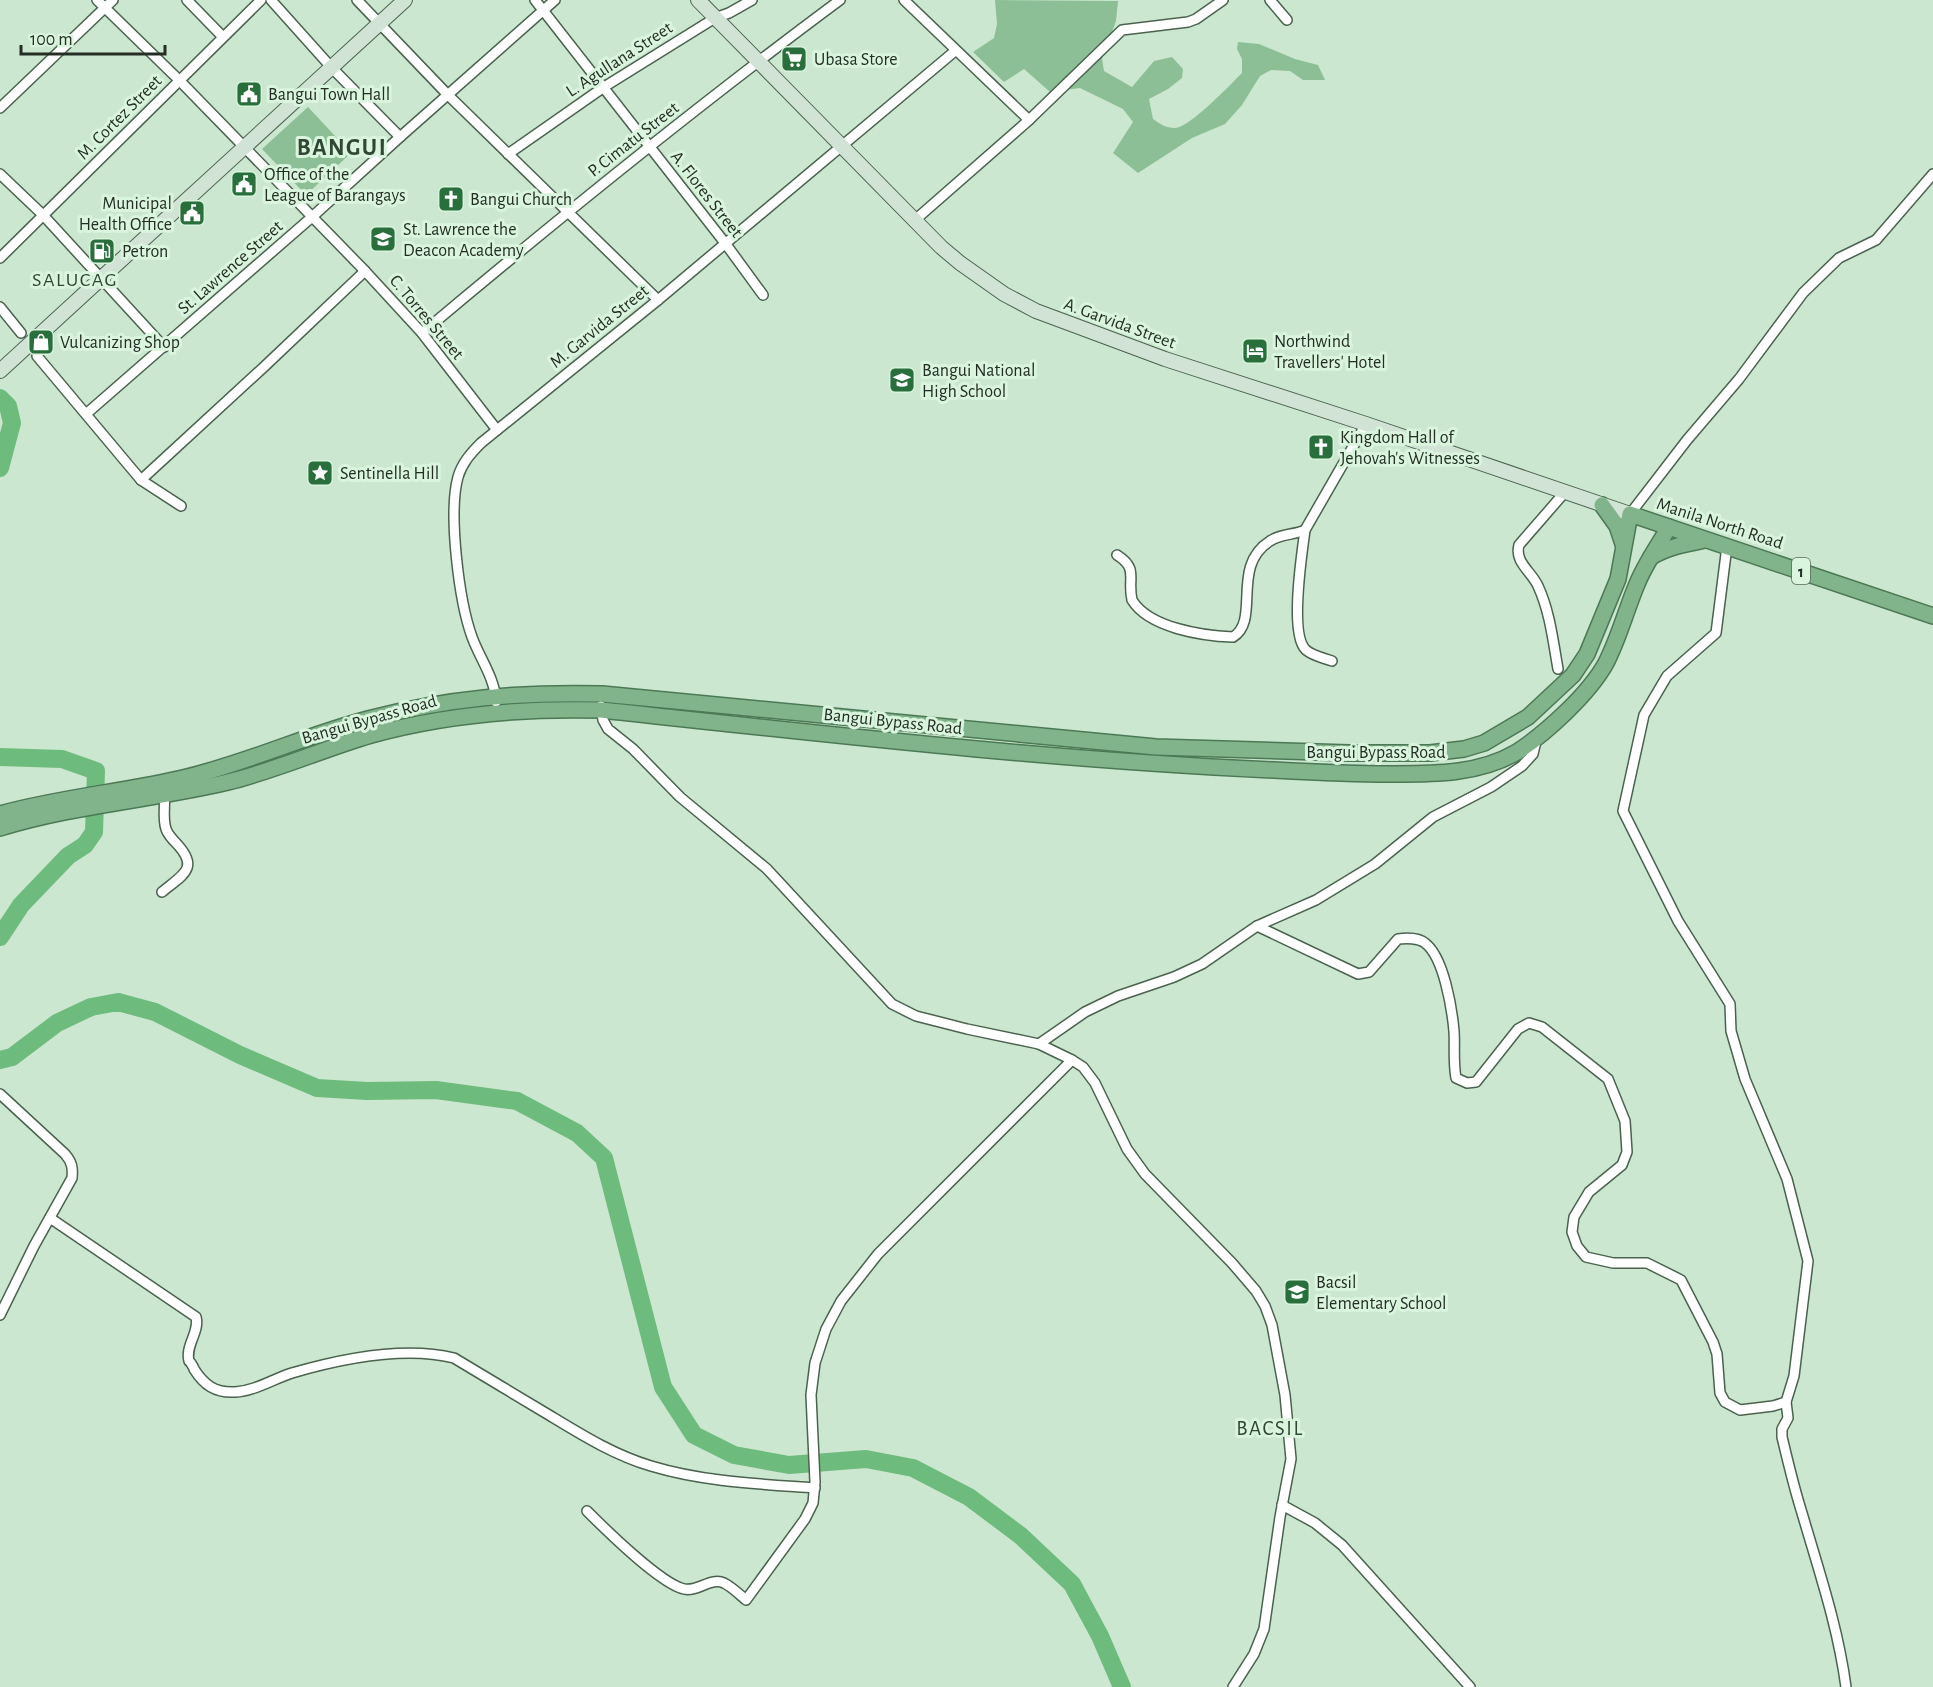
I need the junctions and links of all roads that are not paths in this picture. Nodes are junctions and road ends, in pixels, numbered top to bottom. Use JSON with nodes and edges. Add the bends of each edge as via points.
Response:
{"nodes":[{"id":1,"x":97,"y":0,"type":"edge"},
{"id":2,"x":113,"y":0,"type":"edge"},
{"id":3,"x":187,"y":0,"type":"edge"},
{"id":4,"x":261,"y":0,"type":"edge"},
{"id":5,"x":271,"y":0,"type":"edge"},
{"id":6,"x":357,"y":0,"type":"edge"},
{"id":7,"x":405,"y":0,"type":"edge"},
{"id":8,"x":535,"y":0,"type":"edge"},
{"id":9,"x":555,"y":0,"type":"edge"},
{"id":10,"x":698,"y":0,"type":"edge"},
{"id":11,"x":752,"y":0,"type":"edge"},
{"id":12,"x":840,"y":0,"type":"edge"},
{"id":13,"x":904,"y":0,"type":"edge"},
{"id":14,"x":1223,"y":0,"type":"edge"},
{"id":15,"x":1270,"y":0,"type":"edge"},
{"id":16,"x":105,"y":8,"type":"junction"},
{"id":17,"x":544,"y":11,"type":"junction"},
{"id":18,"x":715,"y":18,"type":"junction"},
{"id":19,"x":1287,"y":20,"type":"dead end"},
{"id":20,"x":379,"y":23,"type":"junction"},
{"id":21,"x":223,"y":37,"type":"junction"},
{"id":22,"x":955,"y":51,"type":"junction"},
{"id":23,"x":758,"y":61,"type":"junction"},
{"id":24,"x":331,"y":68,"type":"junction"},
{"id":25,"x":179,"y":80,"type":"junction"},
{"id":26,"x":604,"y":87,"type":"junction"},
{"id":27,"x":447,"y":95,"type":"junction"},
{"id":28,"x":0,"y":108,"type":"edge"},
{"id":29,"x":1029,"y":120,"type":"junction"},
{"id":30,"x":400,"y":136,"type":"junction"},
{"id":31,"x":245,"y":146,"type":"junction"},
{"id":32,"x":842,"y":146,"type":"junction"},
{"id":33,"x":650,"y":148,"type":"junction"},
{"id":34,"x":508,"y":153,"type":"junction"},
{"id":35,"x":0,"y":174,"type":"edge"},
{"id":36,"x":1933,"y":174,"type":"edge"},
{"id":37,"x":567,"y":211,"type":"junction"},
{"id":38,"x":43,"y":215,"type":"junction"},
{"id":39,"x":312,"y":217,"type":"junction"},
{"id":40,"x":915,"y":220,"type":"junction"},
{"id":41,"x":726,"y":243,"type":"junction"},
{"id":42,"x":0,"y":258,"type":"edge"},
{"id":43,"x":365,"y":271,"type":"junction"},
{"id":44,"x":101,"y":278,"type":"junction"},
{"id":45,"x":763,"y":295,"type":"dead end"},
{"id":46,"x":658,"y":300,"type":"junction"},
{"id":47,"x":0,"y":307,"type":"edge"},
{"id":48,"x":21,"y":333,"type":"dead end"},
{"id":49,"x":422,"y":333,"type":"junction"},
{"id":50,"x":164,"y":347,"type":"junction"},
{"id":51,"x":37,"y":356,"type":"dead end"},
{"id":52,"x":3,"y":369,"type":"edge"},
{"id":53,"x":86,"y":414,"type":"junction"},
{"id":54,"x":1366,"y":424,"type":"junction"},
{"id":55,"x":497,"y":430,"type":"junction"},
{"id":56,"x":141,"y":480,"type":"junction"},
{"id":57,"x":1565,"y":492,"type":"junction"},
{"id":58,"x":1602,"y":505,"type":"junction"},
{"id":59,"x":181,"y":506,"type":"dead end"},
{"id":60,"x":1630,"y":514,"type":"junction"},
{"id":61,"x":1670,"y":527,"type":"junction"},
{"id":62,"x":1305,"y":530,"type":"junction"},
{"id":63,"x":1708,"y":540,"type":"junction"},
{"id":64,"x":1727,"y":546,"type":"junction"},
{"id":65,"x":1624,"y":548,"type":"junction"},
{"id":66,"x":1117,"y":555,"type":"dead end"},
{"id":67,"x":1651,"y":557,"type":"junction"},
{"id":68,"x":1604,"y":614,"type":"junction"},
{"id":69,"x":1933,"y":616,"type":"edge"},
{"id":70,"x":1623,"y":621,"type":"junction"},
{"id":71,"x":1332,"y":661,"type":"dead end"},
{"id":72,"x":1558,"y":669,"type":"dead end"},
{"id":73,"x":602,"y":694,"type":"junction"},
{"id":74,"x":496,"y":704,"type":"junction"},
{"id":75,"x":601,"y":710,"type":"junction"},
{"id":76,"x":1537,"y":737,"type":"junction"},
{"id":77,"x":163,"y":789,"type":"junction"},
{"id":78,"x":70,"y":804,"type":"junction"},
{"id":79,"x":0,"y":814,"type":"edge"},
{"id":80,"x":0,"y":828,"type":"edge"},
{"id":81,"x":162,"y":892,"type":"dead end"},
{"id":82,"x":1257,"y":926,"type":"junction"},
{"id":83,"x":1039,"y":1044,"type":"junction"},
{"id":84,"x":1072,"y":1060,"type":"junction"},
{"id":85,"x":0,"y":1094,"type":"edge"},
{"id":86,"x":50,"y":1218,"type":"junction"},
{"id":87,"x":0,"y":1315,"type":"edge"},
{"id":88,"x":1786,"y":1402,"type":"junction"},
{"id":89,"x":815,"y":1485,"type":"junction"},
{"id":90,"x":1282,"y":1505,"type":"junction"},
{"id":91,"x":587,"y":1511,"type":"dead end"},
{"id":92,"x":1233,"y":1687,"type":"edge"},
{"id":93,"x":1470,"y":1687,"type":"edge"},
{"id":94,"x":1846,"y":1687,"type":"edge"}],
"edges":[{"from":1,"to":16,"type":"street","name":"C. Torres Street"},
{"from":2,"to":16,"type":"street"},
{"from":3,"to":21,"type":"street"},
{"from":4,"to":21,"type":"street","name":"M. Cortez Street"},
{"from":5,"to":24,"type":"street"},
{"from":6,"to":20,"type":"street"},
{"from":7,"to":20,"type":"main road"},
{"from":8,"to":17,"type":"street","name":"A. Flores Street"},
{"from":9,"to":17,"type":"street","name":"St. Lawrence Street"},
{"from":10,"to":18,"type":"main road","name":"A. Garvida Street","number":"1"},
{"from":11,"to":18,"type":"street","name":"L. Agullana Street"},
{"from":12,"to":23,"type":"street","name":"P. Cimatu Street"},
{"from":13,"to":22,"type":"street"},
{"from":14,"to":29,"type":"street","via":[[1188,22],[1122,30]]},
{"from":15,"to":19,"type":"street"},
{"from":16,"to":25,"type":"street","name":"C. Torres Street"},
{"from":16,"to":28,"type":"street"},
{"from":17,"to":26,"type":"street","name":"A. Flores Street"},
{"from":17,"to":27,"type":"street","name":"St. Lawrence Street"},
{"from":18,"to":23,"type":"main road","name":"A. Garvida Street","number":"1"},
{"from":18,"to":26,"type":"street","name":"L. Agullana Street"},
{"from":20,"to":24,"type":"main road"},
{"from":20,"to":27,"type":"street"},
{"from":21,"to":25,"type":"street","name":"M. Cortez Street"},
{"from":22,"to":29,"type":"street"},
{"from":22,"to":32,"type":"street","name":"M. Garvida Street"},
{"from":23,"to":32,"type":"main road","name":"A. Garvida Street","number":"1"},
{"from":23,"to":33,"type":"street","name":"P. Cimatu Street"},
{"from":24,"to":30,"type":"street"},
{"from":24,"to":31,"type":"main road"},
{"from":25,"to":31,"type":"street","name":"C. Torres Street"},
{"from":25,"to":38,"type":"street","name":"M. Cortez Street"},
{"from":26,"to":33,"type":"street","name":"A. Flores Street"},
{"from":26,"to":34,"type":"street","name":"L. Agullana Street"},
{"from":27,"to":30,"type":"street","name":"St. Lawrence Street"},
{"from":27,"to":34,"type":"street"},
{"from":29,"to":40,"type":"street"},
{"from":30,"to":39,"type":"street","name":"St. Lawrence Street"},
{"from":31,"to":39,"type":"street","name":"C. Torres Street"},
{"from":31,"to":44,"type":"main road"},
{"from":32,"to":40,"type":"main road","name":"A. Garvida Street","number":"1"},
{"from":32,"to":41,"type":"street","name":"M. Garvida Street"},
{"from":33,"to":37,"type":"street","name":"P. Cimatu Street"},
{"from":33,"to":41,"type":"street","name":"A. Flores Street"},
{"from":34,"to":37,"type":"street"},
{"from":35,"to":38,"type":"street"},
{"from":36,"to":60,"type":"street","via":[[1876,240],[1839,258],[1803,293]]},
{"from":37,"to":46,"type":"street"},
{"from":37,"to":49,"type":"street","name":"P. Cimatu Street"},
{"from":38,"to":42,"type":"street","name":"M. Cortez Street"},
{"from":38,"to":44,"type":"street"},
{"from":39,"to":43,"type":"street","name":"C. Torres Street"},
{"from":39,"to":50,"type":"street","name":"St. Lawrence Street"},
{"from":40,"to":54,"type":"main road","name":"A. Garvida Street","number":"1","via":[[960,263],[1036,311],[1165,359]]},
{"from":41,"to":45,"type":"street","name":"A. Flores Street"},
{"from":41,"to":46,"type":"street","name":"M. Garvida Street"},
{"from":43,"to":49,"type":"street","name":"C. Torres Street"},
{"from":43,"to":56,"type":"street"},
{"from":44,"to":50,"type":"street"},
{"from":44,"to":52,"type":"main road"},
{"from":46,"to":55,"type":"street","name":"M. Garvida Street"},
{"from":47,"to":48,"type":"street"},
{"from":49,"to":55,"type":"street","name":"C. Torres Street"},
{"from":50,"to":53,"type":"street","name":"St. Lawrence Street"},
{"from":51,"to":53,"type":"street"},
{"from":53,"to":56,"type":"street"},
{"from":54,"to":57,"type":"main road","name":"A. Garvida Street","number":"1"},
{"from":54,"to":62,"type":"street"},
{"from":55,"to":74,"type":"street","name":"M. Garvida Street","via":[[461,467],[454,514],[465,614],[491,676]]},
{"from":56,"to":59,"type":"street"},
{"from":57,"to":58,"type":"main road","name":"A. Garvida Street","number":"1"},
{"from":57,"to":72,"type":"street","via":[[1525,537],[1517,553],[1545,605]]},
{"from":58,"to":60,"type":"main road","name":"A. Garvida Street","number":"1"},
{"from":58,"to":65,"type":"highway","via":[[1617,526]]},
{"from":60,"to":61,"type":"highway","name":"Manila North Road","number":"1"},
{"from":60,"to":65,"type":"highway","name":"Bangui Bypass Road"},
{"from":61,"to":63,"type":"highway","name":"Manila North Road","number":"1"},
{"from":61,"to":67,"type":"highway","name":"Bangui Bypass Road"},
{"from":62,"to":66,"type":"street","via":[[1270,541],[1256,554],[1248,571],[1247,609],[1242,627],[1233,637],[1193,634],[1150,616],[1132,600],[1131,567]]},
{"from":62,"to":71,"type":"street","via":[[1299,571],[1301,644],[1317,657]]},
{"from":63,"to":64,"type":"highway","name":"Manila North Road","number":"1"},
{"from":63,"to":67,"type":"highway","via":[[1665,549]]},
{"from":64,"to":69,"type":"highway","name":"Manila North Road","number":"1"},
{"from":64,"to":88,"type":"street","via":[[1716,633],[1667,676],[1644,715],[1623,812],[1678,921],[1730,1004],[1731,1031],[1745,1079],[1787,1179],[1808,1261],[1794,1376]]},
{"from":65,"to":68,"type":"highway","name":"Bangui Bypass Road","via":[[1618,579]]},
{"from":67,"to":70,"type":"highway","name":"Bangui Bypass Road"},
{"from":68,"to":70,"type":"highway"},
{"from":68,"to":73,"type":"highway","name":"Bangui Bypass Road","via":[[1573,675],[1528,717],[1484,743],[1430,753],[1156,747]]},
{"from":70,"to":76,"type":"highway","name":"Bangui Bypass Road","via":[[1590,687]]},
{"from":73,"to":74,"type":"highway","name":"Bangui Bypass Road","via":[[549,693]]},
{"from":73,"to":75,"type":"street"},
{"from":74,"to":75,"type":"highway","name":"Bangui Bypass Road"},
{"from":74,"to":77,"type":"highway","name":"Bangui Bypass Road","via":[[369,736],[232,781]]},
{"from":75,"to":76,"type":"highway","name":"Bangui Bypass Road","via":[[1066,758],[1357,774],[1464,771],[1495,763]]},
{"from":75,"to":83,"type":"street","via":[[608,729],[680,797],[767,869],[892,1004],[916,1016]]},
{"from":76,"to":82,"type":"street","via":[[1529,760],[1509,776],[1433,817],[1374,864],[1316,900]]},
{"from":77,"to":78,"type":"highway","name":"Bangui Bypass Road"},
{"from":77,"to":81,"type":"street","via":[[165,827],[186,853],[189,866]]},
{"from":78,"to":79,"type":"highway","name":"Bangui Bypass Road","via":[[30,806]]},
{"from":78,"to":80,"type":"highway","name":"Bangui Bypass Road"},
{"from":82,"to":83,"type":"street","via":[[1202,964],[1085,1012]]},
{"from":82,"to":88,"type":"street","via":[[1358,974],[1369,972],[1398,939],[1425,943],[1436,956],[1452,1014],[1456,1078],[1467,1083],[1476,1082],[1518,1029],[1529,1023],[1542,1027],[1608,1079],[1624,1121],[1627,1152],[1622,1165],[1589,1192],[1574,1217],[1572,1232],[1577,1246],[1586,1257],[1613,1263],[1647,1263],[1681,1280],[1713,1342],[1720,1393],[1725,1402],[1740,1410]]},
{"from":83,"to":84,"type":"street"},
{"from":84,"to":89,"type":"street","via":[[878,1254],[841,1301],[826,1329],[815,1363],[811,1395]]},
{"from":84,"to":90,"type":"street","via":[[1095,1083],[1120,1137],[1145,1174],[1232,1263],[1265,1306],[1280,1366],[1290,1436],[1291,1459]]},
{"from":85,"to":86,"type":"street","via":[[71,1162],[72,1179]]},
{"from":86,"to":87,"type":"street"},
{"from":86,"to":89,"type":"street","via":[[196,1317],[189,1361],[203,1383],[212,1388],[233,1392],[251,1389],[291,1373],[358,1358],[436,1354],[454,1358],[593,1441],[651,1466],[738,1482]]},
{"from":88,"to":94,"type":"street","via":[[1788,1418],[1782,1437],[1838,1636]]},
{"from":89,"to":91,"type":"street","via":[[813,1503],[805,1519],[746,1599],[718,1581],[691,1589],[678,1587],[621,1544]]},
{"from":90,"to":92,"type":"street","via":[[1264,1629]]},
{"from":90,"to":93,"type":"street","via":[[1315,1523],[1342,1545]]}]}
